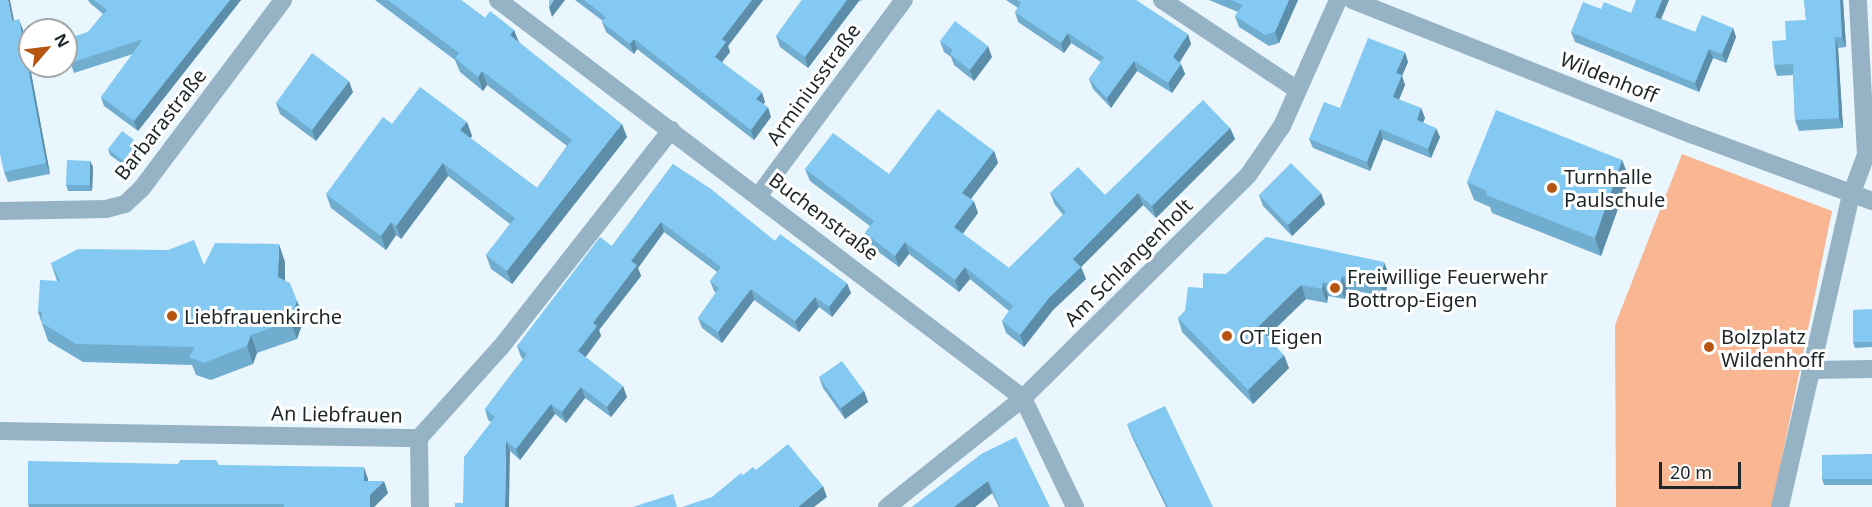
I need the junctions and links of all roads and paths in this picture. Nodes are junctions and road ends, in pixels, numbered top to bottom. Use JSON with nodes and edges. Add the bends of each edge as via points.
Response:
{"nodes":[{"id":1,"x":283,"y":0,"type":"edge"},
{"id":2,"x":498,"y":0,"type":"edge"},
{"id":3,"x":904,"y":0,"type":"edge"},
{"id":4,"x":1162,"y":0,"type":"edge"},
{"id":5,"x":1338,"y":0,"type":"edge"},
{"id":6,"x":1352,"y":0,"type":"edge"},
{"id":7,"x":1858,"y":0,"type":"edge"},
{"id":8,"x":1296,"y":89,"type":"junction"},
{"id":9,"x":671,"y":130,"type":"junction"},
{"id":10,"x":759,"y":195,"type":"junction"},
{"id":11,"x":1851,"y":195,"type":"junction"},
{"id":12,"x":1872,"y":201,"type":"edge"},
{"id":13,"x":0,"y":211,"type":"edge"},
{"id":14,"x":1872,"y":369,"type":"edge"},
{"id":15,"x":1810,"y":370,"type":"junction"},
{"id":16,"x":1023,"y":398,"type":"junction"},
{"id":17,"x":0,"y":431,"type":"edge"},
{"id":18,"x":419,"y":438,"type":"junction"},
{"id":19,"x":420,"y":507,"type":"edge"},
{"id":20,"x":887,"y":507,"type":"edge"},
{"id":21,"x":1076,"y":507,"type":"edge"},
{"id":22,"x":1779,"y":507,"type":"edge"}],
"edges":[{"from":1,"to":13,"type":"street","name":"Barbarastraße","via":[[125,204],[106,209]]},
{"from":2,"to":9,"type":"street","name":"Buchenstraße"},
{"from":3,"to":10,"type":"street","name":"Arminiusstraße"},
{"from":4,"to":8,"type":"street"},
{"from":5,"to":8,"type":"street","name":"Am Schlangenholt"},
{"from":6,"to":11,"type":"street","name":"Wildenhoff"},
{"from":7,"to":11,"type":"street","via":[[1866,155]]},
{"from":8,"to":16,"type":"street","name":"Am Schlangenholt","via":[[1281,126],[1249,174]]},
{"from":9,"to":10,"type":"street","name":"Buchenstraße"},
{"from":9,"to":18,"type":"street","name":"An Liebfrauen","via":[[501,347]]},
{"from":10,"to":16,"type":"street","name":"Buchenstraße"},
{"from":11,"to":12,"type":"street","name":"Wildenhoff"},
{"from":11,"to":15,"type":"street"},
{"from":14,"to":15,"type":"street"},
{"from":15,"to":22,"type":"street"},
{"from":16,"to":20,"type":"street","name":"Am Schlangenholt"},
{"from":16,"to":21,"type":"street","name":"Buchenstraße"},
{"from":17,"to":18,"type":"street","name":"An Liebfrauen"},
{"from":18,"to":19,"type":"street"}]}
